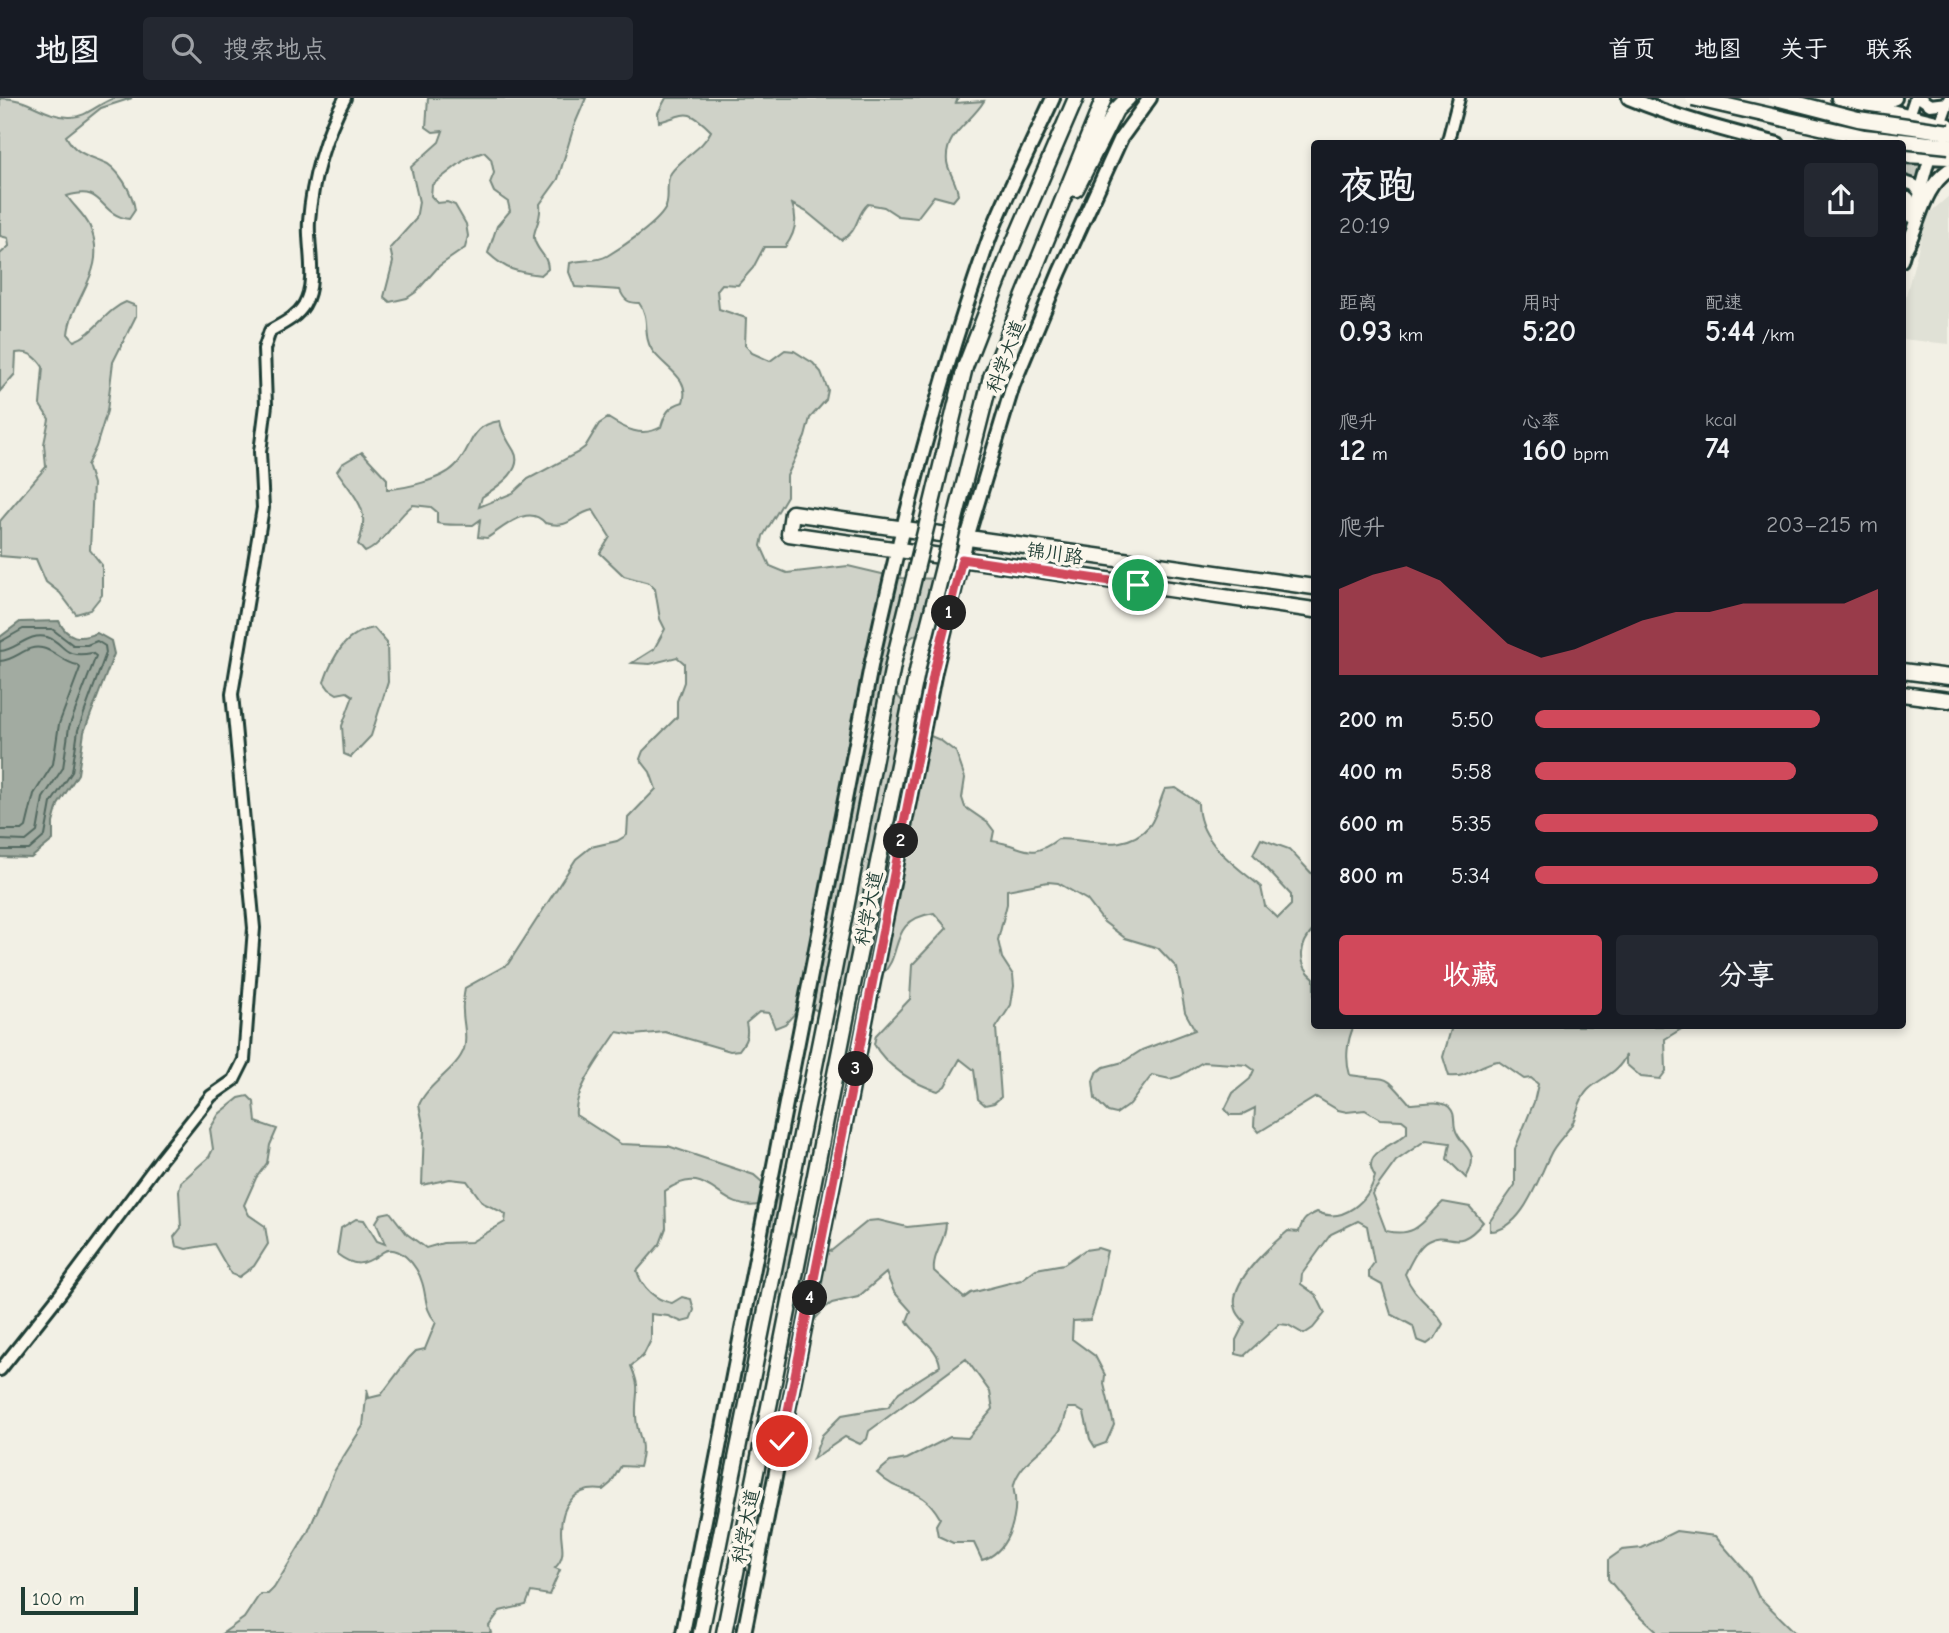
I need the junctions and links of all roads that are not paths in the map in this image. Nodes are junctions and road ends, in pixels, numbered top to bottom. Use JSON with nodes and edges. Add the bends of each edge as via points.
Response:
{"nodes":[{"id":1,"x":345,"y":98,"type":"edge"},
{"id":2,"x":1053,"y":98,"type":"edge"},
{"id":3,"x":1076,"y":98,"type":"edge"},
{"id":4,"x":1104,"y":98,"type":"edge"},
{"id":5,"x":1128,"y":98,"type":"edge"},
{"id":6,"x":1150,"y":98,"type":"edge"},
{"id":7,"x":1459,"y":98,"type":"edge"},
{"id":8,"x":1629,"y":98,"type":"edge"},
{"id":9,"x":1693,"y":98,"type":"edge"},
{"id":10,"x":1776,"y":98,"type":"edge"},
{"id":11,"x":1838,"y":98,"type":"edge"},
{"id":12,"x":1895,"y":98,"type":"edge"},
{"id":13,"x":1918,"y":98,"type":"edge"},
{"id":14,"x":1948,"y":101,"type":"edge"},
{"id":15,"x":1854,"y":103,"type":"junction"},
{"id":16,"x":1119,"y":104,"type":"edge"},
{"id":17,"x":1908,"y":116,"type":"junction"},
{"id":18,"x":1946,"y":127,"type":"edge"},
{"id":19,"x":1448,"y":140,"type":"edge"},
{"id":20,"x":1763,"y":140,"type":"edge"},
{"id":21,"x":1865,"y":140,"type":"edge"},
{"id":22,"x":1892,"y":140,"type":"edge"},
{"id":23,"x":1900,"y":140,"type":"edge"},
{"id":24,"x":1906,"y":141,"type":"edge"},
{"id":25,"x":1949,"y":146,"type":"edge"},
{"id":26,"x":1906,"y":156,"type":"edge"},
{"id":27,"x":1929,"y":157,"type":"junction"},
{"id":28,"x":1949,"y":158,"type":"edge"},
{"id":29,"x":1949,"y":170,"type":"edge"},
{"id":30,"x":1906,"y":182,"type":"edge"},
{"id":31,"x":1914,"y":196,"type":"junction"},
{"id":32,"x":1906,"y":211,"type":"edge"},
{"id":33,"x":1906,"y":243,"type":"edge"},
{"id":34,"x":1906,"y":251,"type":"edge"},
{"id":35,"x":1039,"y":262,"type":"junction"},
{"id":36,"x":901,"y":528,"type":"junction"},
{"id":37,"x":967,"y":538,"type":"junction"},
{"id":38,"x":896,"y":550,"type":"junction"},
{"id":39,"x":962,"y":559,"type":"junction"},
{"id":40,"x":1311,"y":587,"type":"edge"},
{"id":41,"x":1311,"y":610,"type":"edge"},
{"id":42,"x":1906,"y":672,"type":"edge"},
{"id":43,"x":1949,"y":677,"type":"edge"},
{"id":44,"x":1906,"y":695,"type":"edge"},
{"id":45,"x":1949,"y":700,"type":"edge"},
{"id":46,"x":0,"y":1370,"type":"edge"},
{"id":47,"x":683,"y":1633,"type":"edge"},
{"id":48,"x":701,"y":1633,"type":"edge"},
{"id":49,"x":724,"y":1633,"type":"edge"},
{"id":50,"x":744,"y":1633,"type":"edge"}],
"edges":[{"from":1,"to":46,"type":"street","via":[[316,176],[309,222],[311,276],[305,304],[294,317],[270,331],[264,349],[263,508],[232,694],[254,928],[244,1060],[234,1080],[211,1096]]},
{"from":2,"to":36,"type":"main road","via":[[990,237]]},
{"from":3,"to":48,"type":"main road","name":"科学大道","bridge":true,"via":[[965,367],[894,660]]},
{"from":4,"to":35,"type":"main road","name":"科学大道"},
{"from":5,"to":16,"type":"main road"},
{"from":6,"to":37,"type":"main road","name":"科学大道","via":[[1121,138],[1013,384]]},
{"from":7,"to":19,"type":"street"},
{"from":8,"to":20,"type":"main road"},
{"from":9,"to":22,"type":"main road","bridge":true},
{"from":10,"to":18,"type":"main road","bridge":true,"via":[[1858,119]]},
{"from":11,"to":15,"type":"main road"},
{"from":12,"to":15,"type":"main road"},
{"from":13,"to":14,"type":"street","via":[[1930,105]]},
{"from":13,"to":17,"type":"street"},
{"from":14,"to":18,"type":"street"},
{"from":15,"to":17,"type":"main road"},
{"from":15,"to":21,"type":"main road","via":[[1871,123]]},
{"from":16,"to":35,"type":"main road"},
{"from":17,"to":18,"type":"main road"},
{"from":17,"to":23,"type":"street"},
{"from":18,"to":27,"type":"street"},
{"from":24,"to":25,"type":"main road","bridge":true},
{"from":26,"to":27,"type":"main road"},
{"from":27,"to":28,"type":"main road"},
{"from":27,"to":31,"type":"street"},
{"from":29,"to":34,"type":"main road","via":[[1926,193]]},
{"from":30,"to":31,"type":"street","via":[[1914,185]]},
{"from":31,"to":32,"type":"main road"},
{"from":31,"to":33,"type":"street"},
{"from":35,"to":49,"type":"main road","name":"科学大道","bridge":true,"via":[[991,377],[919,662]]},
{"from":36,"to":37,"type":"main road","name":"锦川路"},
{"from":36,"to":38,"type":"main road"},
{"from":36,"to":38,"type":"main road","name":"锦川路","via":[[792,513],[789,534]]},
{"from":37,"to":39,"type":"main road","name":"科学大道"},
{"from":37,"to":40,"type":"main road","name":"锦川路"},
{"from":38,"to":39,"type":"main road","name":"锦川路"},
{"from":38,"to":47,"type":"main road"},
{"from":39,"to":41,"type":"main road","name":"锦川路"},
{"from":39,"to":50,"type":"main road","name":"科学大道","via":[[934,671]]},
{"from":42,"to":43,"type":"main road"},
{"from":44,"to":45,"type":"main road"}]}
